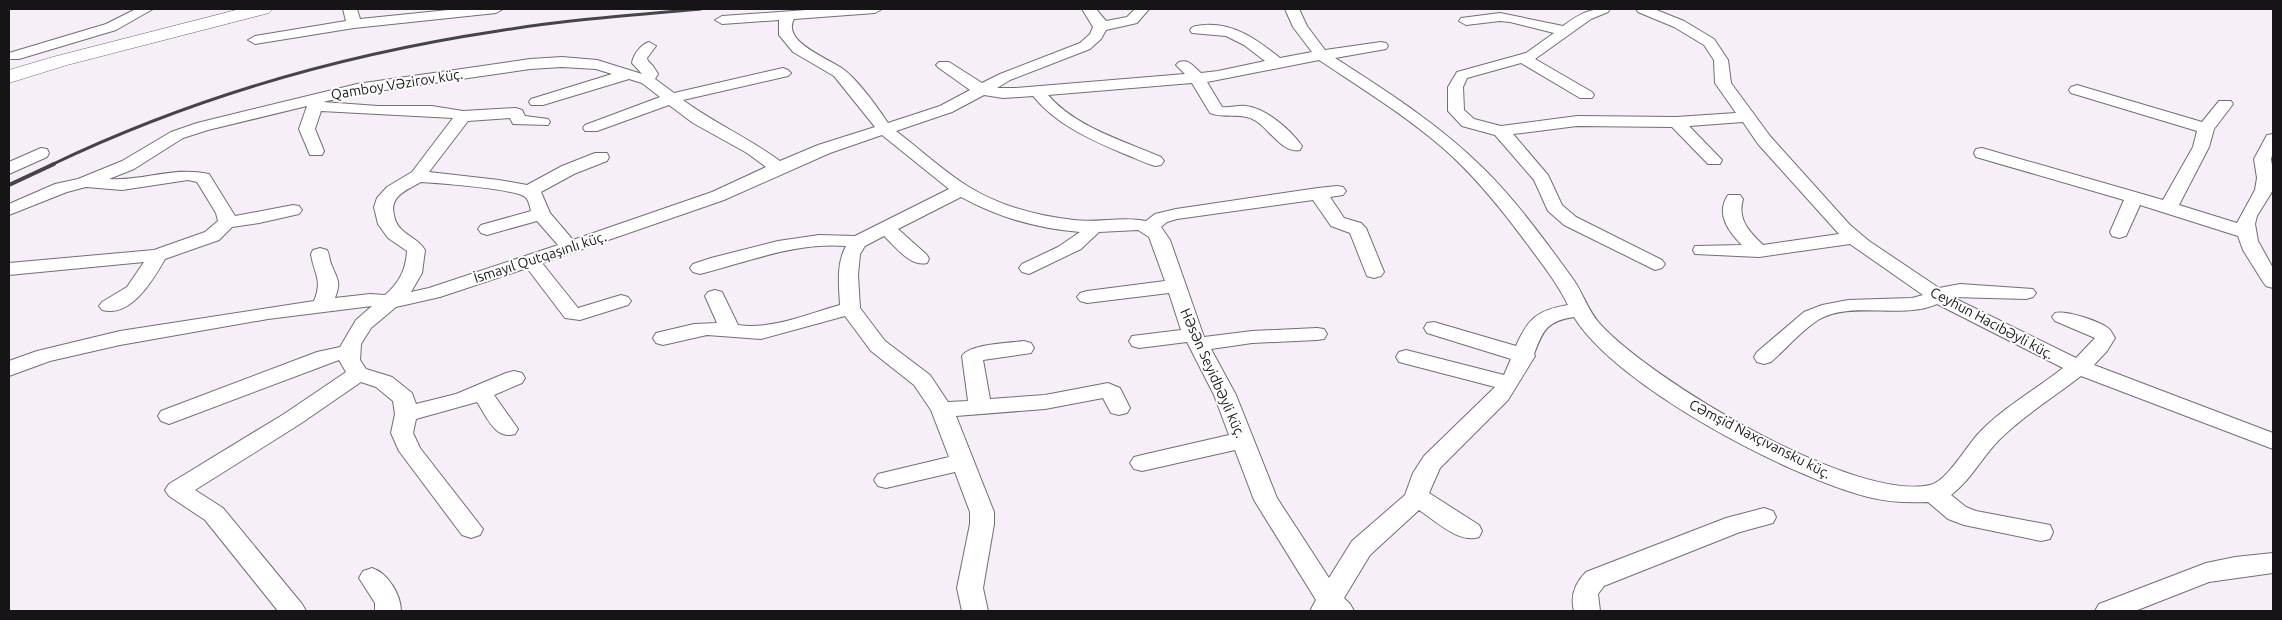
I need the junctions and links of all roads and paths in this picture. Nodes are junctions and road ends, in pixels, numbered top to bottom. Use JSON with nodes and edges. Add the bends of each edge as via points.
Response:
{"nodes":[{"id":1,"x":146,"y":9,"type":"edge"},
{"id":2,"x":262,"y":9,"type":"edge"},
{"id":3,"x":350,"y":9,"type":"edge"},
{"id":4,"x":496,"y":9,"type":"edge"},
{"id":5,"x":875,"y":9,"type":"edge"},
{"id":6,"x":1089,"y":9,"type":"edge"},
{"id":7,"x":1142,"y":9,"type":"edge"},
{"id":8,"x":1292,"y":9,"type":"edge"},
{"id":9,"x":1603,"y":9,"type":"edge"},
{"id":10,"x":1643,"y":9,"type":"edge"},
{"id":11,"x":789,"y":16,"type":"junction"},
{"id":12,"x":722,"y":20,"type":"dead end"},
{"id":13,"x":1466,"y":21,"type":"dead end"},
{"id":14,"x":354,"y":24,"type":"junction"},
{"id":15,"x":1100,"y":27,"type":"junction"},
{"id":16,"x":1197,"y":30,"type":"dead end"},
{"id":17,"x":1564,"y":31,"type":"junction"},
{"id":18,"x":255,"y":40,"type":"dead end"},
{"id":19,"x":649,"y":46,"type":"dead end"},
{"id":20,"x":1381,"y":46,"type":"dead end"},
{"id":21,"x":12,"y":53,"type":"edge"},
{"id":22,"x":1321,"y":55,"type":"junction"},
{"id":23,"x":1524,"y":58,"type":"junction"},
{"id":24,"x":1277,"y":63,"type":"junction"},
{"id":25,"x":944,"y":65,"type":"dead end"},
{"id":26,"x":1184,"y":65,"type":"dead end"},
{"id":27,"x":28,"y":70,"type":"junction"},
{"id":28,"x":783,"y":72,"type":"dead end"},
{"id":29,"x":630,"y":74,"type":"junction"},
{"id":30,"x":704,"y":74,"type":"dead end"},
{"id":31,"x":9,"y":77,"type":"edge"},
{"id":32,"x":1197,"y":78,"type":"junction"},
{"id":33,"x":647,"y":80,"type":"junction"},
{"id":34,"x":2077,"y":90,"type":"dead end"},
{"id":35,"x":701,"y":91,"type":"junction"},
{"id":36,"x":982,"y":91,"type":"junction"},
{"id":37,"x":1037,"y":91,"type":"junction"},
{"id":38,"x":1586,"y":95,"type":"dead end"},
{"id":39,"x":672,"y":98,"type":"junction"},
{"id":40,"x":537,"y":102,"type":"dead end"},
{"id":41,"x":315,"y":103,"type":"junction"},
{"id":42,"x":2225,"y":104,"type":"dead end"},
{"id":43,"x":463,"y":116,"type":"junction"},
{"id":44,"x":1748,"y":118,"type":"junction"},
{"id":45,"x":542,"y":122,"type":"dead end"},
{"id":46,"x":1676,"y":122,"type":"junction"},
{"id":47,"x":1468,"y":123,"type":"junction"},
{"id":48,"x":591,"y":128,"type":"dead end"},
{"id":49,"x":2206,"y":128,"type":"junction"},
{"id":50,"x":885,"y":130,"type":"junction"},
{"id":51,"x":1501,"y":131,"type":"junction"},
{"id":52,"x":1436,"y":133,"type":"junction"},
{"id":53,"x":2273,"y":139,"type":"edge"},
{"id":54,"x":1294,"y":146,"type":"dead end"},
{"id":55,"x":316,"y":151,"type":"dead end"},
{"id":56,"x":41,"y":153,"type":"dead end"},
{"id":57,"x":1982,"y":153,"type":"dead end"},
{"id":58,"x":601,"y":158,"type":"dead end"},
{"id":59,"x":1714,"y":160,"type":"dead end"},
{"id":60,"x":1155,"y":161,"type":"dead end"},
{"id":61,"x":9,"y":168,"type":"edge"},
{"id":62,"x":778,"y":168,"type":"junction"},
{"id":63,"x":418,"y":176,"type":"junction"},
{"id":64,"x":83,"y":183,"type":"junction"},
{"id":65,"x":2269,"y":185,"type":"edge"},
{"id":66,"x":961,"y":190,"type":"junction"},
{"id":67,"x":529,"y":191,"type":"junction"},
{"id":68,"x":1337,"y":191,"type":"dead end"},
{"id":69,"x":1318,"y":193,"type":"junction"},
{"id":70,"x":2135,"y":196,"type":"junction"},
{"id":71,"x":1734,"y":199,"type":"dead end"},
{"id":72,"x":2169,"y":206,"type":"junction"},
{"id":73,"x":9,"y":210,"type":"edge"},
{"id":74,"x":293,"y":210,"type":"dead end"},
{"id":75,"x":541,"y":214,"type":"junction"},
{"id":76,"x":227,"y":222,"type":"junction"},
{"id":77,"x":885,"y":227,"type":"junction"},
{"id":78,"x":1092,"y":227,"type":"junction"},
{"id":79,"x":1150,"y":227,"type":"junction"},
{"id":80,"x":487,"y":229,"type":"dead end"},
{"id":81,"x":2119,"y":232,"type":"dead end"},
{"id":82,"x":2245,"y":232,"type":"junction"},
{"id":83,"x":1854,"y":238,"type":"junction"},
{"id":84,"x":858,"y":242,"type":"junction"},
{"id":85,"x":570,"y":248,"type":"junction"},
{"id":86,"x":1702,"y":250,"type":"dead end"},
{"id":87,"x":1759,"y":251,"type":"junction"},
{"id":88,"x":320,"y":254,"type":"dead end"},
{"id":89,"x":157,"y":255,"type":"junction"},
{"id":90,"x":920,"y":259,"type":"dead end"},
{"id":91,"x":531,"y":260,"type":"junction"},
{"id":92,"x":1655,"y":264,"type":"dead end"},
{"id":93,"x":700,"y":268,"type":"dead end"},
{"id":94,"x":1029,"y":268,"type":"dead end"},
{"id":95,"x":9,"y":269,"type":"edge"},
{"id":96,"x":1374,"y":272,"type":"dead end"},
{"id":97,"x":2273,"y":282,"type":"edge"},
{"id":98,"x":1176,"y":286,"type":"junction"},
{"id":99,"x":2026,"y":293,"type":"dead end"},
{"id":100,"x":715,"y":296,"type":"dead end"},
{"id":101,"x":1087,"y":296,"type":"dead end"},
{"id":102,"x":1939,"y":297,"type":"junction"},
{"id":103,"x":621,"y":300,"type":"dead end"},
{"id":104,"x":389,"y":302,"type":"junction"},
{"id":105,"x":322,"y":305,"type":"junction"},
{"id":106,"x":109,"y":306,"type":"dead end"},
{"id":107,"x":850,"y":308,"type":"junction"},
{"id":108,"x":1578,"y":310,"type":"junction"},
{"id":109,"x":2062,"y":317,"type":"dead end"},
{"id":110,"x":1434,"y":328,"type":"dead end"},
{"id":111,"x":728,"y":330,"type":"junction"},
{"id":112,"x":1318,"y":334,"type":"dead end"},
{"id":113,"x":663,"y":338,"type":"dead end"},
{"id":114,"x":1195,"y":339,"type":"junction"},
{"id":115,"x":1139,"y":340,"type":"dead end"},
{"id":116,"x":1024,"y":348,"type":"dead end"},
{"id":117,"x":350,"y":351,"type":"junction"},
{"id":118,"x":1525,"y":356,"type":"junction"},
{"id":119,"x":1406,"y":357,"type":"dead end"},
{"id":120,"x":1764,"y":357,"type":"dead end"},
{"id":121,"x":2078,"y":367,"type":"junction"},
{"id":122,"x":9,"y":369,"type":"edge"},
{"id":123,"x":358,"y":374,"type":"junction"},
{"id":124,"x":514,"y":378,"type":"dead end"},
{"id":125,"x":1509,"y":384,"type":"junction"},
{"id":126,"x":481,"y":392,"type":"junction"},
{"id":127,"x":980,"y":406,"type":"junction"},
{"id":128,"x":1119,"y":408,"type":"dead end"},
{"id":129,"x":942,"y":410,"type":"junction"},
{"id":130,"x":406,"y":414,"type":"junction"},
{"id":131,"x":169,"y":416,"type":"dead end"},
{"id":132,"x":507,"y":429,"type":"dead end"},
{"id":133,"x":1243,"y":440,"type":"junction"},
{"id":134,"x":2273,"y":441,"type":"edge"},
{"id":135,"x":961,"y":462,"type":"junction"},
{"id":136,"x":1142,"y":463,"type":"dead end"},
{"id":137,"x":886,"y":480,"type":"dead end"},
{"id":138,"x":1933,"y":493,"type":"junction"},
{"id":139,"x":1416,"y":496,"type":"junction"},
{"id":140,"x":1764,"y":517,"type":"dead end"},
{"id":141,"x":471,"y":529,"type":"dead end"},
{"id":142,"x":1470,"y":532,"type":"dead end"},
{"id":143,"x":2041,"y":532,"type":"dead end"},
{"id":144,"x":2273,"y":563,"type":"edge"},
{"id":145,"x":372,"y":578,"type":"dead end"},
{"id":146,"x":1331,"y":608,"type":"edge"},
{"id":147,"x":293,"y":611,"type":"edge"},
{"id":148,"x":388,"y":611,"type":"edge"},
{"id":149,"x":975,"y":611,"type":"edge"},
{"id":150,"x":1587,"y":611,"type":"edge"},
{"id":151,"x":2108,"y":611,"type":"edge"}],
"edges":[{"from":1,"to":21,"type":"street","via":[[111,27]]},
{"from":2,"to":27,"type":"street"},
{"from":3,"to":14,"type":"street"},
{"from":4,"to":14,"type":"street"},
{"from":5,"to":11,"type":"street"},
{"from":6,"to":15,"type":"street"},
{"from":7,"to":15,"type":"street","via":[[1132,20]]},
{"from":8,"to":22,"type":"street","name":"Cəmşid Naxçıvansku küç.","via":[[1300,27]]},
{"from":9,"to":17,"type":"street"},
{"from":10,"to":44,"type":"street","name":"Ceyhun Hacıbəyli küç.","via":[[1680,24],[1709,42],[1721,60],[1722,83]]},
{"from":11,"to":12,"type":"street"},
{"from":11,"to":50,"type":"street","via":[[785,22],[786,35],[798,49],[839,74]]},
{"from":13,"to":17,"type":"street","via":[[1500,17]]},
{"from":14,"to":18,"type":"street"},
{"from":15,"to":36,"type":"street","name":"İsmayıl Qutqaşınlı küç.","via":[[1096,36],[1084,46],[1013,74]]},
{"from":16,"to":24,"type":"street","via":[[1222,29],[1244,38]]},
{"from":17,"to":23,"type":"street"},
{"from":19,"to":33,"type":"street","via":[[640,58],[640,63],[650,74]]},
{"from":20,"to":22,"type":"street"},
{"from":21,"to":27,"type":"street"},
{"from":22,"to":24,"type":"street"},
{"from":22,"to":52,"type":"street","name":"Cəmşid Naxçıvansku küç."},
{"from":23,"to":38,"type":"street"},
{"from":23,"to":47,"type":"street","via":[[1469,73],[1457,80],[1456,112]]},
{"from":24,"to":32,"type":"street","via":[[1245,72]]},
{"from":25,"to":36,"type":"street"},
{"from":26,"to":32,"type":"street"},
{"from":27,"to":31,"type":"street"},
{"from":28,"to":35,"type":"street"},
{"from":29,"to":33,"type":"street","name":"Qamboy Vəzirov küç."},
{"from":29,"to":40,"type":"street"},
{"from":29,"to":41,"type":"street","name":"Qamboy Vəzirov küç.","via":[[580,63],[530,64],[379,85]]},
{"from":30,"to":35,"type":"street"},
{"from":32,"to":37,"type":"street"},
{"from":32,"to":54,"type":"street","via":[[1216,110],[1254,113]]},
{"from":33,"to":39,"type":"street","name":"Qamboy Vəzirov küç."},
{"from":34,"to":49,"type":"street"},
{"from":35,"to":39,"type":"street"},
{"from":36,"to":37,"type":"street","via":[[994,94]]},
{"from":36,"to":50,"type":"street","name":"İsmayıl Qutqaşınlı küç.","via":[[946,109]]},
{"from":37,"to":60,"type":"street","via":[[1043,101],[1076,126]]},
{"from":39,"to":48,"type":"street"},
{"from":39,"to":62,"type":"street","name":"Qamboy Vəzirov küç.","via":[[699,120],[753,149]]},
{"from":41,"to":43,"type":"street","via":[[378,111],[438,110]]},
{"from":41,"to":55,"type":"street","via":[[307,129]]},
{"from":41,"to":64,"type":"street","name":"Qamboy Vəzirov küç.","via":[[203,126],[177,135],[128,165]]},
{"from":42,"to":49,"type":"street"},
{"from":43,"to":45,"type":"street","via":[[516,113],[519,121]]},
{"from":43,"to":63,"type":"street"},
{"from":44,"to":46,"type":"street"},
{"from":44,"to":83,"type":"street","name":"Ceyhun Hacıbəyli küç.","via":[[1764,140]]},
{"from":46,"to":51,"type":"street","via":[[1577,121]]},
{"from":46,"to":59,"type":"street"},
{"from":47,"to":51,"type":"street"},
{"from":47,"to":52,"type":"street"},
{"from":49,"to":72,"type":"street","via":[[2201,147]]},
{"from":50,"to":62,"type":"street","name":"İsmayıl Qutqaşınlı küç.","via":[[824,149]]},
{"from":50,"to":66,"type":"street"},
{"from":51,"to":92,"type":"street","via":[[1542,179],[1560,213],[1586,231]]},
{"from":52,"to":108,"type":"street","name":"Cəmşid Naxçıvansku küç.","via":[[1481,176],[1520,221],[1572,292]]},
{"from":53,"to":65,"type":"street","via":[[2261,160]]},
{"from":56,"to":61,"type":"street"},
{"from":57,"to":70,"type":"street"},
{"from":58,"to":67,"type":"street","via":[[568,170]]},
{"from":62,"to":85,"type":"street","name":"İsmayıl Qutqaşınlı küç.","via":[[718,196]]},
{"from":63,"to":67,"type":"street","via":[[499,184]]},
{"from":63,"to":104,"type":"street","via":[[393,191],[383,208],[387,224],[416,250],[416,264],[406,287]]},
{"from":64,"to":73,"type":"street","name":"Qamboy Vəzirov küç.","via":[[61,188]]},
{"from":64,"to":76,"type":"street","via":[[122,186],[188,175],[204,178]]},
{"from":65,"to":82,"type":"street","via":[[2247,216]]},
{"from":66,"to":77,"type":"street"},
{"from":66,"to":78,"type":"street","via":[[1001,210],[1024,217]]},
{"from":67,"to":75,"type":"street","via":[[535,196]]},
{"from":68,"to":69,"type":"street"},
{"from":69,"to":79,"type":"street","via":[[1176,214],[1161,218]]},
{"from":69,"to":96,"type":"street","via":[[1336,222],[1359,232]]},
{"from":70,"to":72,"type":"street"},
{"from":70,"to":81,"type":"street"},
{"from":71,"to":87,"type":"street","via":[[1730,207],[1731,218],[1736,228]]},
{"from":72,"to":82,"type":"street"},
{"from":74,"to":76,"type":"street"},
{"from":75,"to":80,"type":"street"},
{"from":75,"to":85,"type":"street"},
{"from":76,"to":89,"type":"street","via":[[212,236]]},
{"from":77,"to":84,"type":"street"},
{"from":77,"to":90,"type":"street"},
{"from":78,"to":79,"type":"street"},
{"from":78,"to":94,"type":"street","via":[[1077,244]]},
{"from":79,"to":98,"type":"street","name":"Həsən Seyidbəyli küç.","via":[[1161,240]]},
{"from":82,"to":97,"type":"street"},
{"from":83,"to":87,"type":"street"},
{"from":83,"to":102,"type":"street","name":"Ceyhun Hacıbəyli küç."},
{"from":84,"to":93,"type":"street","via":[[835,240],[796,244]]},
{"from":84,"to":107,"type":"street","via":[[851,254],[848,275]]},
{"from":85,"to":91,"type":"street","name":"İsmayıl Qutqaşınlı küç."},
{"from":86,"to":87,"type":"street"},
{"from":88,"to":105,"type":"street","via":[[329,288]]},
{"from":89,"to":95,"type":"street"},
{"from":89,"to":106,"type":"street","via":[[140,287]]},
{"from":91,"to":103,"type":"street","via":[[572,314]]},
{"from":91,"to":104,"type":"street","name":"İsmayıl Qutqaşınlı küç.","via":[[433,293]]},
{"from":98,"to":101,"type":"street"},
{"from":98,"to":114,"type":"street","name":"Həsən Seyidbəyli küç."},
{"from":99,"to":102,"type":"street","via":[[1960,290],[1947,291]]},
{"from":100,"to":111,"type":"street"},
{"from":102,"to":120,"type":"street","via":[[1912,304],[1829,309],[1811,316]]},
{"from":102,"to":121,"type":"street","name":"Ceyhun Hacıbəyli küç."},
{"from":104,"to":105,"type":"street","via":[[370,300]]},
{"from":104,"to":117,"type":"street","name":"İsmayıl Qutqaşınlı küç.","via":[[363,324]]},
{"from":105,"to":122,"type":"street","via":[[120,338],[44,356]]},
{"from":107,"to":111,"type":"street","via":[[761,333]]},
{"from":107,"to":129,"type":"street","via":[[878,346],[922,380]]},
{"from":108,"to":118,"type":"street","via":[[1545,318],[1537,325]]},
{"from":108,"to":138,"type":"street","name":"Cəmşid Naxçıvansku küç.","via":[[1594,330],[1651,378],[1736,430],[1851,484],[1889,493]]},
{"from":109,"to":121,"type":"street","via":[[2089,326],[2105,338],[2103,345]]},
{"from":110,"to":118,"type":"street"},
{"from":111,"to":113,"type":"street","via":[[694,330]]},
{"from":112,"to":114,"type":"street"},
{"from":114,"to":115,"type":"street"},
{"from":114,"to":133,"type":"street","name":"Həsən Seyidbəyli küç.","via":[[1225,395]]},
{"from":116,"to":127,"type":"street","via":[[972,356]]},
{"from":117,"to":123,"type":"street","via":[[349,360]]},
{"from":117,"to":131,"type":"street","via":[[324,357]]},
{"from":118,"to":125,"type":"street"},
{"from":119,"to":125,"type":"street"},
{"from":121,"to":134,"type":"street","name":"Ceyhun Hacıbəyli küç."},
{"from":121,"to":138,"type":"street","via":[[2016,413],[1988,438],[1945,488]]},
{"from":123,"to":130,"type":"street","via":[[384,382],[404,398]]},
{"from":123,"to":147,"type":"street","via":[[177,490],[214,514]]},
{"from":124,"to":126,"type":"street"},
{"from":125,"to":139,"type":"street","via":[[1433,462],[1422,476]]},
{"from":126,"to":130,"type":"street","via":[[438,408]]},
{"from":126,"to":132,"type":"street"},
{"from":127,"to":128,"type":"street","via":[[1045,402],[1108,390]]},
{"from":127,"to":129,"type":"street"},
{"from":129,"to":135,"type":"street"},
{"from":130,"to":141,"type":"street","via":[[402,433],[410,452]]},
{"from":133,"to":136,"type":"street"},
{"from":133,"to":146,"type":"street","name":"Həsən Seyidbəyli küç.","via":[[1266,500]]},
{"from":135,"to":137,"type":"street"},
{"from":135,"to":149,"type":"street","via":[[982,512],[970,588]]},
{"from":138,"to":143,"type":"street","via":[[1957,513],[1973,519]]},
{"from":139,"to":142,"type":"street"},
{"from":139,"to":146,"type":"street","via":[[1362,547]]},
{"from":140,"to":150,"type":"street","via":[[1735,524],[1595,579],[1587,586],[1584,598]]},
{"from":144,"to":151,"type":"street","via":[[2235,566],[2206,574]]},
{"from":145,"to":148,"type":"street","via":[[388,601]]}]}
